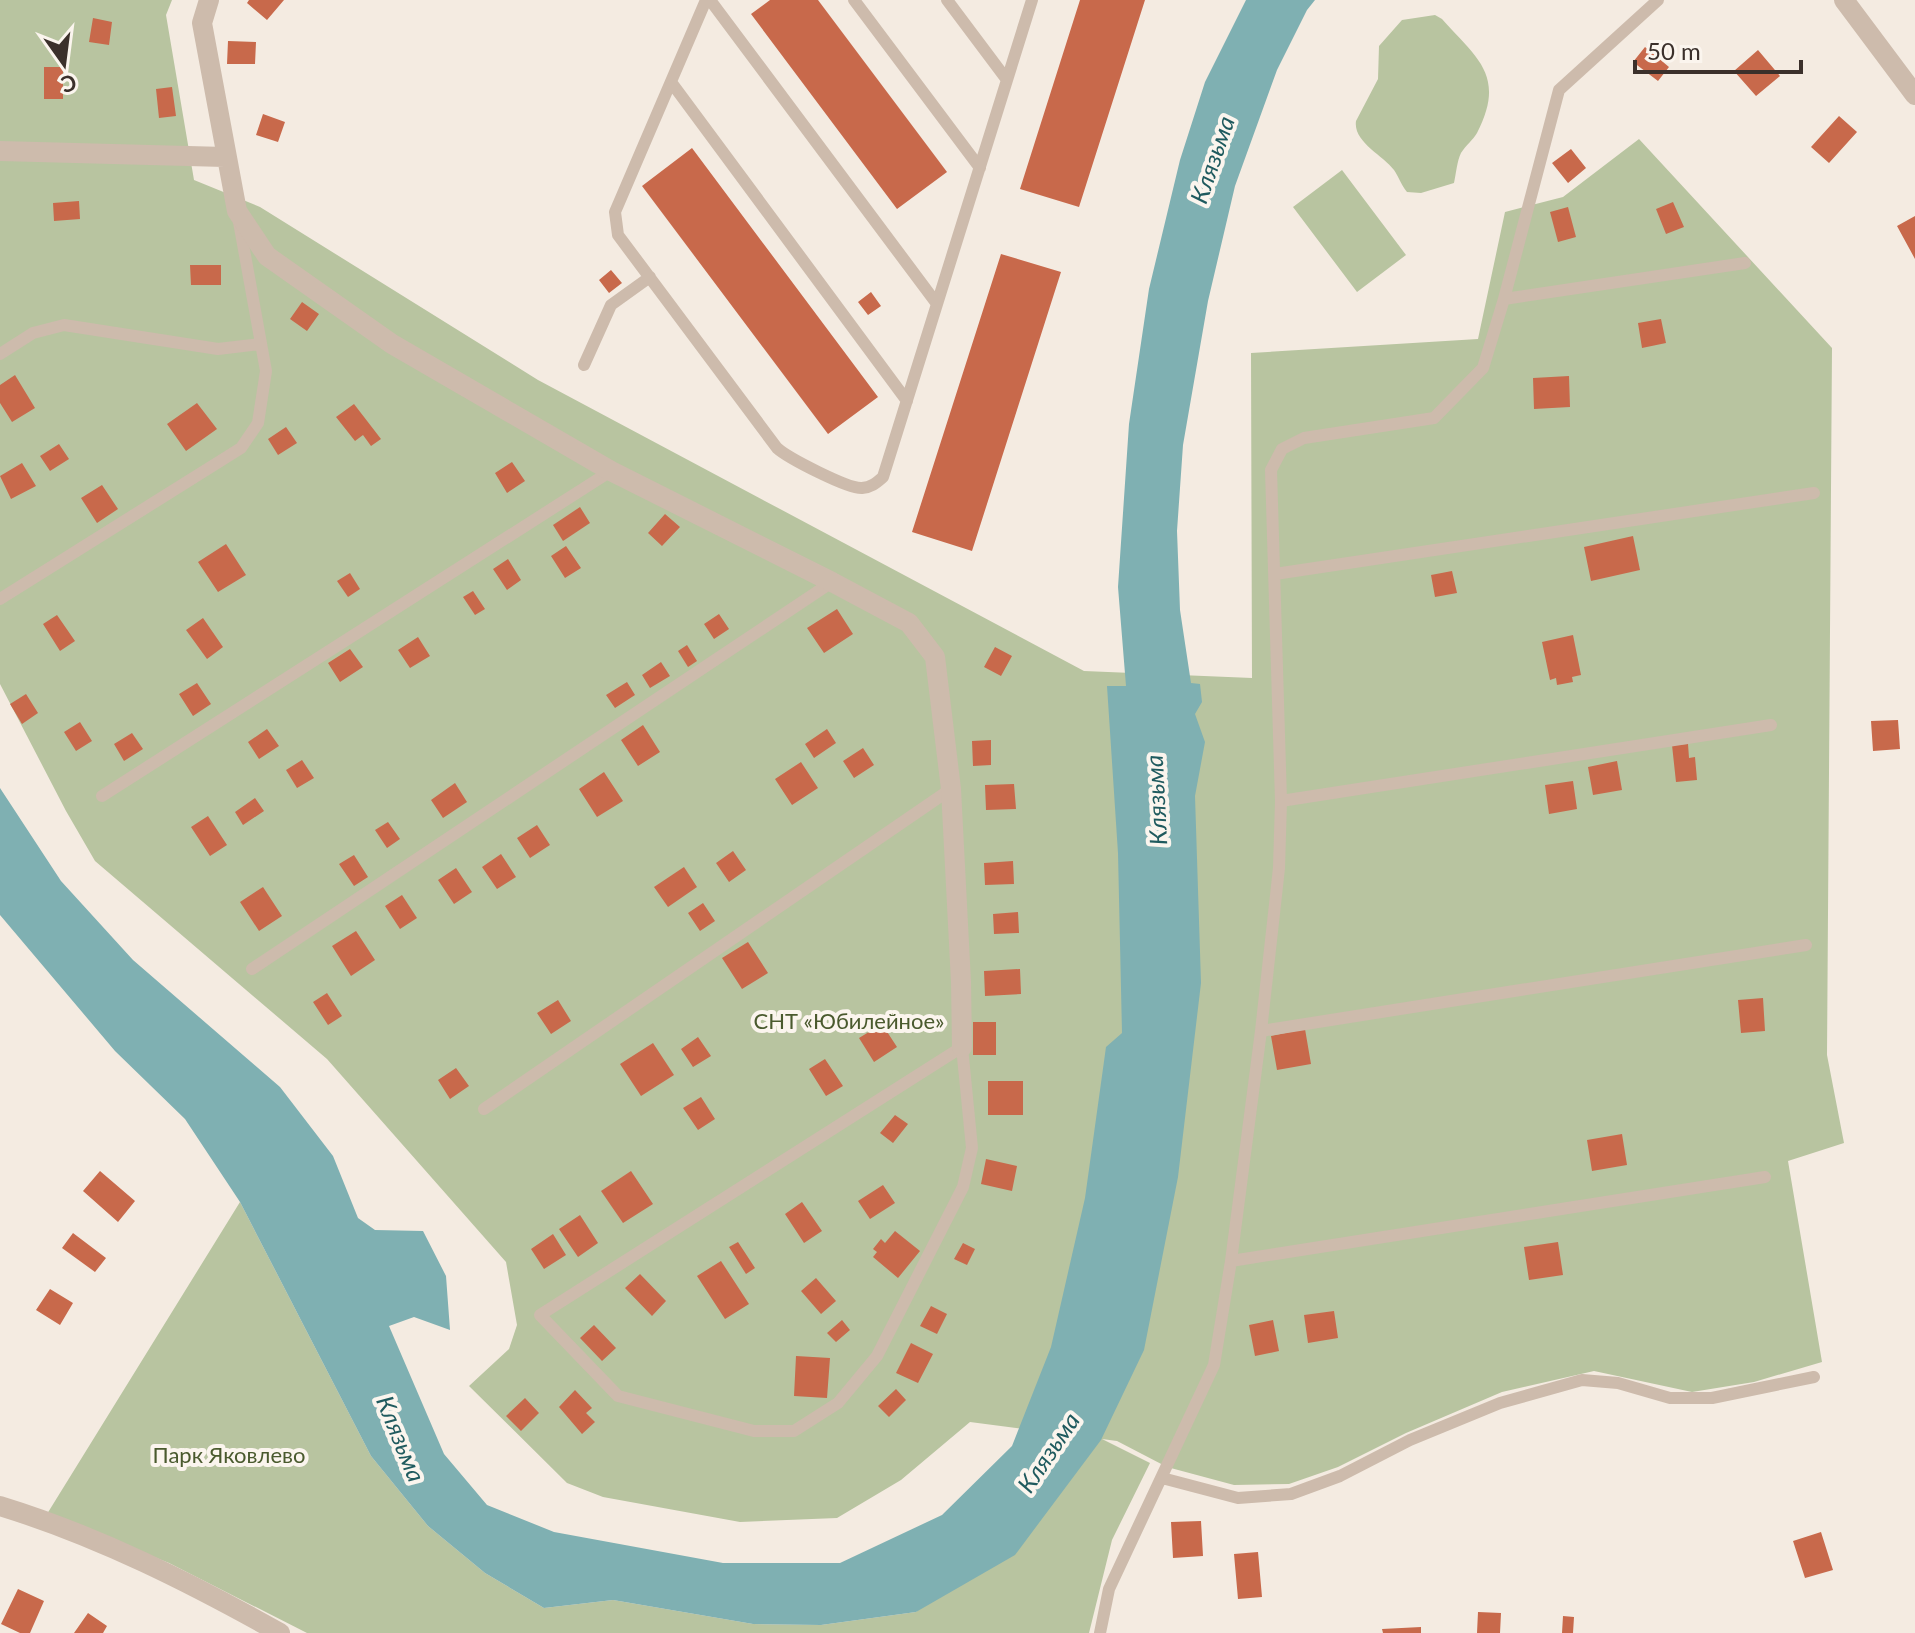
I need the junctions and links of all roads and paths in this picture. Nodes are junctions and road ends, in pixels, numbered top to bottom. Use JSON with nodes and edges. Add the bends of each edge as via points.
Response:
{"nodes":[{"id":1,"x":209,"y":0,"type":"edge"},
{"id":2,"x":708,"y":0,"type":"edge"},
{"id":3,"x":854,"y":0,"type":"edge"},
{"id":4,"x":947,"y":0,"type":"edge"},
{"id":5,"x":1032,"y":0,"type":"edge"},
{"id":6,"x":1658,"y":0,"type":"edge"},
{"id":7,"x":1844,"y":0,"type":"edge"},
{"id":8,"x":1007,"y":80,"type":"junction"},
{"id":9,"x":671,"y":82,"type":"junction"},
{"id":10,"x":1915,"y":95,"type":"edge"},
{"id":11,"x":0,"y":151,"type":"edge"},
{"id":12,"x":225,"y":157,"type":"junction"},
{"id":13,"x":980,"y":168,"type":"junction"},
{"id":14,"x":237,"y":211,"type":"junction"},
{"id":15,"x":1745,"y":263,"type":"dead end"},
{"id":16,"x":650,"y":277,"type":"junction"},
{"id":17,"x":1504,"y":299,"type":"junction"},
{"id":18,"x":937,"y":304,"type":"junction"},
{"id":19,"x":261,"y":344,"type":"junction"},
{"id":20,"x":0,"y":354,"type":"edge"},
{"id":21,"x":584,"y":365,"type":"dead end"},
{"id":22,"x":907,"y":401,"type":"junction"},
{"id":23,"x":611,"y":471,"type":"junction"},
{"id":24,"x":1814,"y":493,"type":"dead end"},
{"id":25,"x":1275,"y":574,"type":"junction"},
{"id":26,"x":832,"y":582,"type":"junction"},
{"id":27,"x":0,"y":599,"type":"edge"},
{"id":28,"x":1771,"y":725,"type":"dead end"},
{"id":29,"x":951,"y":789,"type":"junction"},
{"id":30,"x":102,"y":796,"type":"dead end"},
{"id":31,"x":1281,"y":801,"type":"junction"},
{"id":32,"x":1806,"y":945,"type":"dead end"},
{"id":33,"x":252,"y":969,"type":"dead end"},
{"id":34,"x":1261,"y":1031,"type":"junction"},
{"id":35,"x":962,"y":1047,"type":"junction"},
{"id":36,"x":484,"y":1109,"type":"dead end"},
{"id":37,"x":1765,"y":1177,"type":"dead end"},
{"id":38,"x":1231,"y":1261,"type":"junction"},
{"id":39,"x":1814,"y":1377,"type":"dead end"},
{"id":40,"x":1162,"y":1478,"type":"junction"},
{"id":41,"x":0,"y":1506,"type":"edge"},
{"id":42,"x":280,"y":1633,"type":"edge"},
{"id":43,"x":1100,"y":1633,"type":"edge"}],
"edges":[{"from":1,"to":12,"type":"street","via":[[202,23]]},
{"from":2,"to":9,"type":"lane"},
{"from":2,"to":18,"type":"lane"},
{"from":3,"to":13,"type":"lane"},
{"from":4,"to":8,"type":"lane"},
{"from":5,"to":8,"type":"lane"},
{"from":6,"to":17,"type":"lane","via":[[1559,90]]},
{"from":7,"to":10,"type":"street"},
{"from":8,"to":13,"type":"lane"},
{"from":9,"to":16,"type":"lane","via":[[615,212],[618,235]]},
{"from":9,"to":22,"type":"lane"},
{"from":11,"to":12,"type":"street"},
{"from":12,"to":14,"type":"street"},
{"from":13,"to":18,"type":"lane"},
{"from":14,"to":19,"type":"lane"},
{"from":14,"to":23,"type":"street","via":[[267,256],[392,344]]},
{"from":15,"to":17,"type":"lane"},
{"from":16,"to":21,"type":"lane","via":[[611,305]]},
{"from":16,"to":22,"type":"lane","via":[[777,448],[793,460],[859,489],[874,485],[883,477]]},
{"from":17,"to":25,"type":"lane","via":[[1483,368],[1434,418],[1304,438],[1282,449],[1271,470]]},
{"from":18,"to":22,"type":"lane"},
{"from":19,"to":20,"type":"lane","via":[[218,349],[64,325],[33,333]]},
{"from":19,"to":27,"type":"lane","via":[[266,371],[258,423],[241,448]]},
{"from":23,"to":26,"type":"street"},
{"from":23,"to":30,"type":"lane"},
{"from":24,"to":25,"type":"lane"},
{"from":25,"to":31,"type":"lane"},
{"from":26,"to":29,"type":"street","via":[[909,623],[935,657]]},
{"from":26,"to":33,"type":"lane"},
{"from":28,"to":31,"type":"lane"},
{"from":29,"to":35,"type":"street"},
{"from":29,"to":36,"type":"lane"},
{"from":31,"to":34,"type":"lane"},
{"from":32,"to":34,"type":"lane"},
{"from":34,"to":38,"type":"lane"},
{"from":35,"to":35,"type":"lane","via":[[972,1148],[963,1187],[877,1356],[838,1403],[794,1431],[754,1431],[618,1396],[540,1315]]},
{"from":37,"to":38,"type":"lane"},
{"from":38,"to":40,"type":"lane","via":[[1214,1365]]},
{"from":39,"to":40,"type":"lane","via":[[1712,1398],[1670,1398],[1618,1383],[1582,1380],[1500,1403],[1291,1494],[1238,1498]]},
{"from":40,"to":43,"type":"lane","via":[[1109,1589]]},
{"from":41,"to":42,"type":"street","via":[[166,1572]]}]}
